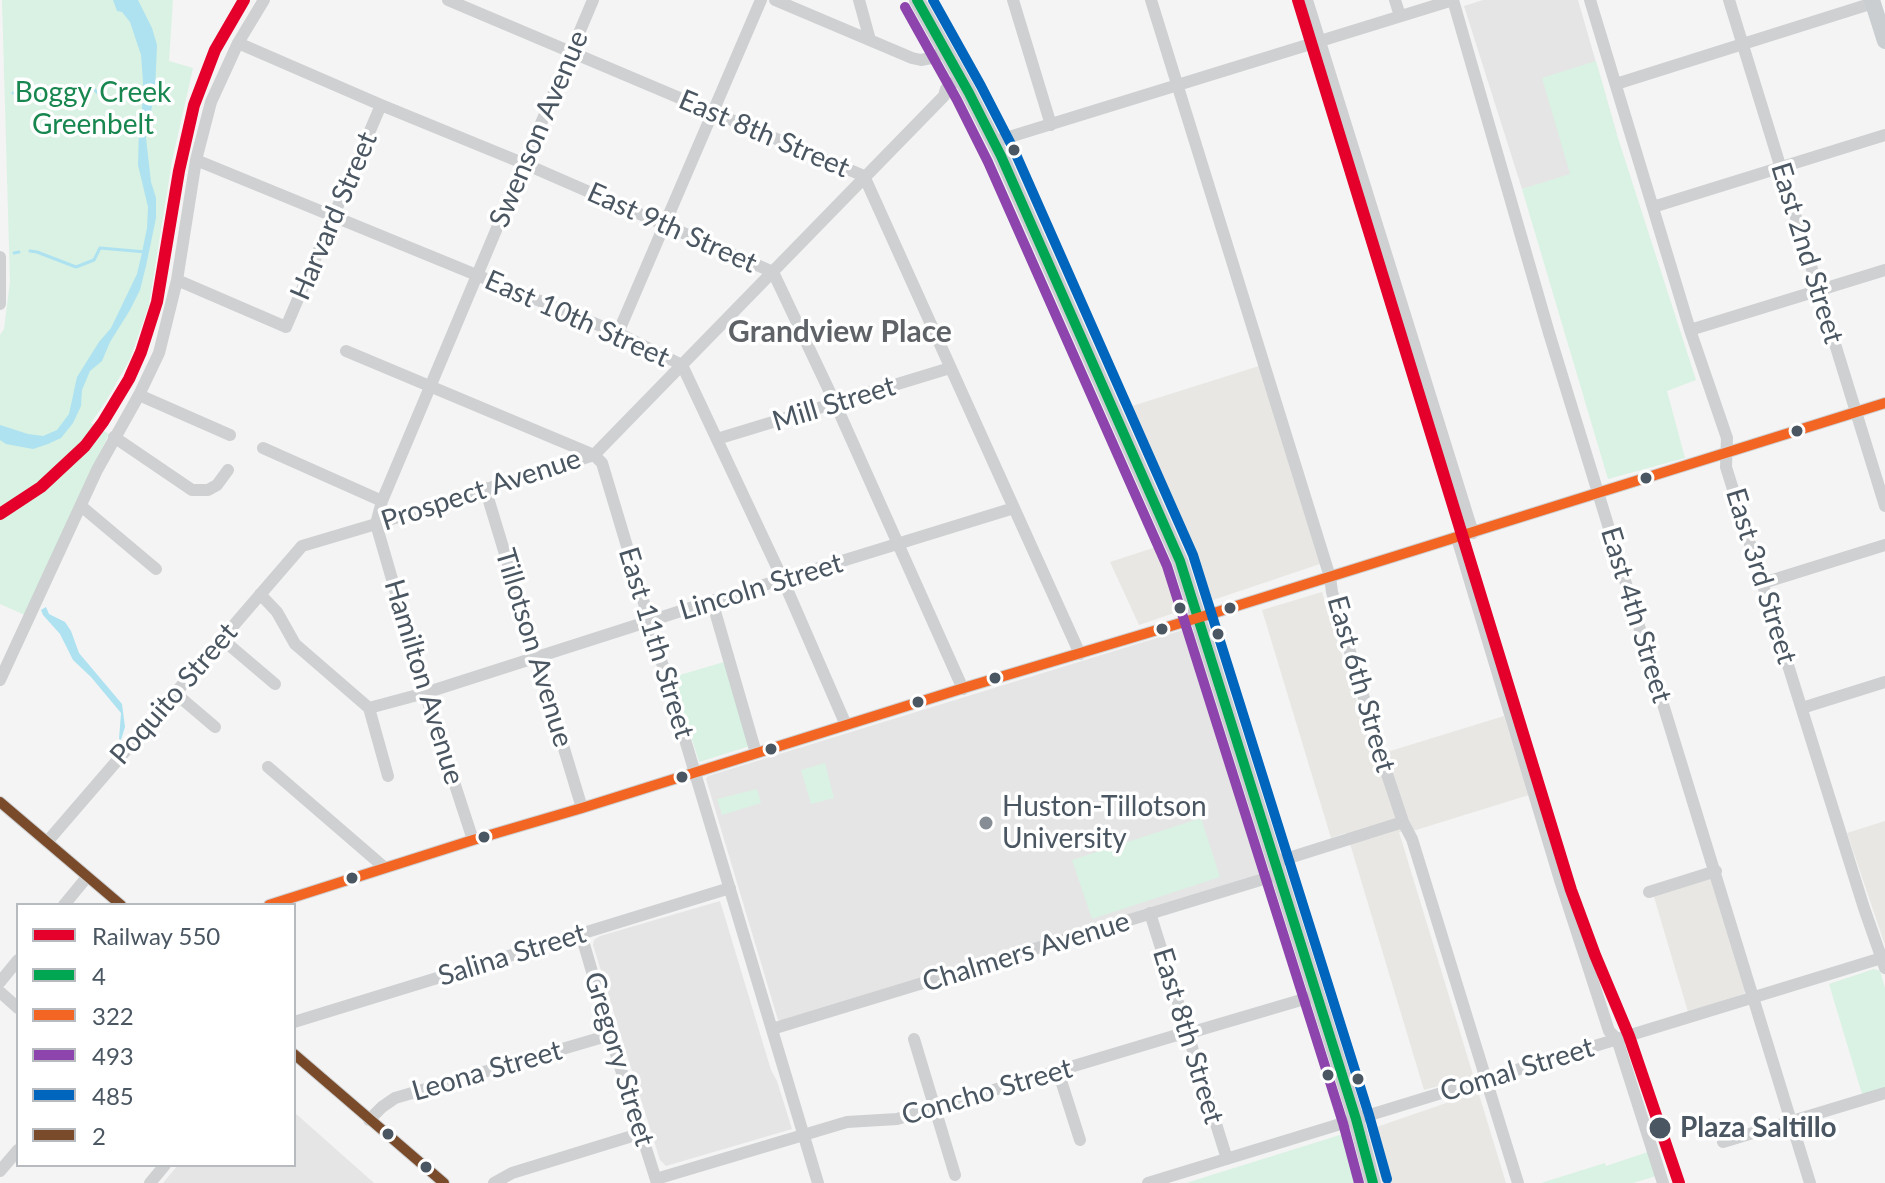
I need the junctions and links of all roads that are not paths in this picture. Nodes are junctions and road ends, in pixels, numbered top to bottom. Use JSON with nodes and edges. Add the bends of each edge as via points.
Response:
{"nodes":[{"id":1,"x":264,"y":0,"type":"edge"},
{"id":2,"x":448,"y":0,"type":"edge"},
{"id":3,"x":593,"y":0,"type":"edge"},
{"id":4,"x":761,"y":0,"type":"edge"},
{"id":5,"x":775,"y":0,"type":"edge"},
{"id":6,"x":859,"y":0,"type":"edge"},
{"id":7,"x":917,"y":0,"type":"edge"},
{"id":8,"x":1013,"y":0,"type":"edge"},
{"id":9,"x":1151,"y":0,"type":"edge"},
{"id":10,"x":1307,"y":0,"type":"edge"},
{"id":11,"x":1395,"y":0,"type":"edge"},
{"id":12,"x":1453,"y":0,"type":"edge"},
{"id":13,"x":1590,"y":0,"type":"edge"},
{"id":14,"x":1729,"y":0,"type":"edge"},
{"id":15,"x":1873,"y":1,"type":"edge"},
{"id":16,"x":1400,"y":16,"type":"junction"},
{"id":17,"x":870,"y":40,"type":"junction"},
{"id":18,"x":1319,"y":41,"type":"junction"},
{"id":19,"x":1885,"y":41,"type":"edge"},
{"id":20,"x":238,"y":43,"type":"junction"},
{"id":21,"x":1742,"y":44,"type":"junction"},
{"id":22,"x":945,"y":51,"type":"junction"},
{"id":23,"x":570,"y":53,"type":"junction"},
{"id":24,"x":960,"y":77,"type":"junction"},
{"id":25,"x":1177,"y":84,"type":"junction"},
{"id":26,"x":1616,"y":84,"type":"junction"},
{"id":27,"x":969,"y":93,"type":"junction"},
{"id":28,"x":944,"y":96,"type":"junction"},
{"id":29,"x":381,"y":105,"type":"junction"},
{"id":30,"x":713,"y":113,"type":"junction"},
{"id":31,"x":1051,"y":125,"type":"junction"},
{"id":32,"x":1885,"y":135,"type":"edge"},
{"id":33,"x":993,"y":142,"type":"junction"},
{"id":34,"x":196,"y":160,"type":"junction"},
{"id":35,"x":525,"y":164,"type":"junction"},
{"id":36,"x":1781,"y":167,"type":"junction"},
{"id":37,"x":864,"y":176,"type":"junction"},
{"id":38,"x":1653,"y":207,"type":"junction"},
{"id":39,"x":334,"y":216,"type":"junction"},
{"id":40,"x":665,"y":225,"type":"junction"},
{"id":41,"x":0,"y":257,"type":"edge"},
{"id":42,"x":1885,"y":270,"type":"edge"},
{"id":43,"x":773,"y":272,"type":"junction"},
{"id":44,"x":476,"y":275,"type":"junction"},
{"id":45,"x":177,"y":280,"type":"junction"},
{"id":46,"x":1819,"y":290,"type":"junction"},
{"id":47,"x":0,"y":304,"type":"edge"},
{"id":48,"x":1690,"y":330,"type":"junction"},
{"id":49,"x":618,"y":333,"type":"junction"},
{"id":50,"x":346,"y":351,"type":"dead end"},
{"id":51,"x":682,"y":365,"type":"junction"},
{"id":52,"x":950,"y":368,"type":"junction"},
{"id":53,"x":430,"y":387,"type":"junction"},
{"id":54,"x":139,"y":395,"type":"junction"},
{"id":55,"x":835,"y":403,"type":"junction"},
{"id":56,"x":1885,"y":403,"type":"edge"},
{"id":57,"x":1856,"y":412,"type":"junction"},
{"id":58,"x":230,"y":435,"type":"dead end"},
{"id":59,"x":114,"y":437,"type":"junction"},
{"id":60,"x":717,"y":439,"type":"junction"},
{"id":61,"x":263,"y":448,"type":"dead end"},
{"id":62,"x":1727,"y":453,"type":"junction"},
{"id":63,"x":594,"y":455,"type":"junction"},
{"id":64,"x":228,"y":470,"type":"dead end"},
{"id":65,"x":485,"y":488,"type":"junction"},
{"id":66,"x":1598,"y":494,"type":"junction"},
{"id":67,"x":382,"y":501,"type":"junction"},
{"id":68,"x":81,"y":506,"type":"junction"},
{"id":69,"x":1885,"y":506,"type":"edge"},
{"id":70,"x":1014,"y":508,"type":"junction"},
{"id":71,"x":376,"y":524,"type":"junction"},
{"id":72,"x":1473,"y":533,"type":"junction"},
{"id":73,"x":1457,"y":538,"type":"junction"},
{"id":74,"x":899,"y":544,"type":"junction"},
{"id":75,"x":1885,"y":545,"type":"edge"},
{"id":76,"x":302,"y":546,"type":"joint"},
{"id":77,"x":156,"y":569,"type":"dead end"},
{"id":78,"x":1330,"y":577,"type":"junction"},
{"id":79,"x":783,"y":580,"type":"junction"},
{"id":80,"x":1763,"y":583,"type":"junction"},
{"id":81,"x":260,"y":594,"type":"junction"},
{"id":82,"x":712,"y":601,"type":"junction"},
{"id":83,"x":1199,"y":618,"type":"junction"},
{"id":84,"x":649,"y":621,"type":"junction"},
{"id":85,"x":222,"y":639,"type":"junction"},
{"id":86,"x":1080,"y":654,"type":"junction"},
{"id":87,"x":536,"y":657,"type":"junction"},
{"id":88,"x":0,"y":680,"type":"edge"},
{"id":89,"x":1885,"y":682,"type":"edge"},
{"id":90,"x":275,"y":684,"type":"dead end"},
{"id":91,"x":963,"y":689,"type":"junction"},
{"id":92,"x":175,"y":693,"type":"junction"},
{"id":93,"x":425,"y":693,"type":"junction"},
{"id":94,"x":369,"y":708,"type":"junction"},
{"id":95,"x":1802,"y":708,"type":"junction"},
{"id":96,"x":846,"y":725,"type":"junction"},
{"id":97,"x":215,"y":727,"type":"dead end"},
{"id":98,"x":756,"y":753,"type":"junction"},
{"id":99,"x":268,"y":767,"type":"dead end"},
{"id":100,"x":695,"y":772,"type":"junction"},
{"id":101,"x":388,"y":776,"type":"dead end"},
{"id":102,"x":0,"y":802,"type":"edge"},
{"id":103,"x":582,"y":808,"type":"junction"},
{"id":104,"x":1403,"y":822,"type":"junction"},
{"id":105,"x":473,"y":840,"type":"junction"},
{"id":106,"x":47,"y":842,"type":"junction"},
{"id":107,"x":385,"y":868,"type":"junction"},
{"id":108,"x":1278,"y":868,"type":"junction"},
{"id":109,"x":1716,"y":871,"type":"junction"},
{"id":110,"x":87,"y":877,"type":"junction"},
{"id":111,"x":730,"y":888,"type":"junction"},
{"id":112,"x":1649,"y":892,"type":"dead end"},
{"id":113,"x":66,"y":903,"type":"edge"},
{"id":114,"x":119,"y":903,"type":"edge"},
{"id":115,"x":275,"y":903,"type":"edge"},
{"id":116,"x":1150,"y":913,"type":"junction"},
{"id":117,"x":581,"y":934,"type":"junction"},
{"id":118,"x":1884,"y":961,"type":"edge"},
{"id":119,"x":16,"y":962,"type":"edge"},
{"id":120,"x":0,"y":982,"type":"edge"},
{"id":121,"x":0,"y":992,"type":"edge"},
{"id":122,"x":1318,"y":995,"type":"junction"},
{"id":123,"x":1754,"y":998,"type":"junction"},
{"id":124,"x":16,"y":1006,"type":"edge"},
{"id":125,"x":296,"y":1021,"type":"edge"},
{"id":126,"x":772,"y":1029,"type":"junction"},
{"id":127,"x":1187,"y":1032,"type":"junction"},
{"id":128,"x":610,"y":1035,"type":"junction"},
{"id":129,"x":914,"y":1039,"type":"dead end"},
{"id":130,"x":1617,"y":1039,"type":"junction"},
{"id":131,"x":296,"y":1056,"type":"edge"},
{"id":132,"x":1058,"y":1071,"type":"junction"},
{"id":133,"x":1486,"y":1080,"type":"junction"},
{"id":134,"x":1885,"y":1093,"type":"edge"},
{"id":135,"x":935,"y":1108,"type":"junction"},
{"id":136,"x":1356,"y":1119,"type":"junction"},
{"id":137,"x":369,"y":1120,"type":"junction"},
{"id":138,"x":1791,"y":1122,"type":"junction"},
{"id":139,"x":642,"y":1133,"type":"junction"},
{"id":140,"x":804,"y":1134,"type":"junction"},
{"id":141,"x":1080,"y":1140,"type":"dead end"},
{"id":142,"x":1723,"y":1142,"type":"dead end"},
{"id":143,"x":16,"y":1152,"type":"edge"},
{"id":144,"x":1227,"y":1159,"type":"junction"},
{"id":145,"x":163,"y":1167,"type":"edge"},
{"id":146,"x":0,"y":1171,"type":"edge"},
{"id":147,"x":955,"y":1175,"type":"dead end"},
{"id":148,"x":656,"y":1181,"type":"edge"},
{"id":149,"x":150,"y":1183,"type":"edge"},
{"id":150,"x":444,"y":1183,"type":"edge"},
{"id":151,"x":494,"y":1183,"type":"edge"},
{"id":152,"x":818,"y":1183,"type":"edge"},
{"id":153,"x":1148,"y":1183,"type":"edge"},
{"id":154,"x":1373,"y":1183,"type":"edge"},
{"id":155,"x":1518,"y":1183,"type":"edge"},
{"id":156,"x":1663,"y":1183,"type":"edge"},
{"id":157,"x":1810,"y":1183,"type":"edge"}],
"edges":[{"from":1,"to":20,"type":"street"},
{"from":2,"to":23,"type":"street","name":"East 8th Street"},
{"from":3,"to":23,"type":"street","name":"Swenson Avenue"},
{"from":4,"to":30,"type":"street"},
{"from":5,"to":17,"type":"street"},
{"from":6,"to":17,"type":"street"},
{"from":7,"to":22,"type":"main road"},
{"from":8,"to":31,"type":"street"},
{"from":9,"to":25,"type":"street","name":"East 6th Street"},
{"from":10,"to":18,"type":"street"},
{"from":11,"to":16,"type":"street"},
{"from":12,"to":16,"type":"street"},
{"from":12,"to":66,"type":"street","name":"East 4th Street"},
{"from":13,"to":26,"type":"street","name":"East 3rd Street"},
{"from":14,"to":21,"type":"street","name":"East 2nd Street"},
{"from":15,"to":19,"type":"main road"},
{"from":15,"to":21,"type":"street"},
{"from":16,"to":18,"type":"street"},
{"from":17,"to":22,"type":"street","via":[[921,60]]},
{"from":18,"to":25,"type":"street"},
{"from":18,"to":72,"type":"street"},
{"from":20,"to":29,"type":"street","name":"East 9th Street"},
{"from":20,"to":34,"type":"street","via":[[211,102]]},
{"from":21,"to":26,"type":"street"},
{"from":21,"to":36,"type":"street","name":"East 2nd Street"},
{"from":22,"to":24,"type":"main road"},
{"from":23,"to":30,"type":"street","name":"East 8th Street"},
{"from":23,"to":35,"type":"street","name":"Swenson Avenue"},
{"from":24,"to":27,"type":"main road"},
{"from":24,"to":28,"type":"street","name":"Prospect Avenue"},
{"from":25,"to":31,"type":"street"},
{"from":25,"to":78,"type":"street","name":"East 6th Street"},
{"from":26,"to":38,"type":"street","name":"East 3rd Street"},
{"from":27,"to":28,"type":"street"},
{"from":27,"to":33,"type":"main road"},
{"from":28,"to":37,"type":"street","name":"Prospect Avenue"},
{"from":29,"to":35,"type":"street","name":"East 9th Street"},
{"from":29,"to":39,"type":"street","name":"Harvard Street"},
{"from":30,"to":37,"type":"street","name":"East 8th Street"},
{"from":30,"to":40,"type":"street"},
{"from":31,"to":33,"type":"street"},
{"from":32,"to":36,"type":"street"},
{"from":33,"to":83,"type":"main road","via":[[1167,529]]},
{"from":34,"to":39,"type":"street","name":"East 10th Street"},
{"from":34,"to":45,"type":"street"},
{"from":35,"to":40,"type":"street","name":"East 9th Street"},
{"from":35,"to":44,"type":"street","name":"Swenson Avenue"},
{"from":36,"to":38,"type":"street"},
{"from":36,"to":46,"type":"street","name":"East 2nd Street"},
{"from":37,"to":43,"type":"street","name":"Prospect Avenue"},
{"from":37,"to":52,"type":"street","name":"East 8th Street"},
{"from":38,"to":48,"type":"street","name":"East 3rd Street"},
{"from":39,"to":44,"type":"street","name":"East 10th Street"},
{"from":39,"to":45,"type":"street","name":"Harvard Street","via":[[286,327]]},
{"from":40,"to":43,"type":"street","name":"East 9th Street"},
{"from":40,"to":49,"type":"street"},
{"from":41,"to":47,"type":"street"},
{"from":42,"to":46,"type":"street"},
{"from":43,"to":51,"type":"street","name":"Prospect Avenue"},
{"from":43,"to":55,"type":"street","name":"East 9th Street"},
{"from":44,"to":49,"type":"street","name":"East 10th Street"},
{"from":44,"to":53,"type":"street","name":"Swenson Avenue"},
{"from":45,"to":54,"type":"street","via":[[159,353]]},
{"from":46,"to":48,"type":"street"},
{"from":46,"to":57,"type":"street","name":"East 2nd Street"},
{"from":48,"to":62,"type":"street","name":"East 3rd Street","via":[[1727,438]]},
{"from":49,"to":51,"type":"street","name":"East 10th Street"},
{"from":50,"to":53,"type":"street"},
{"from":51,"to":60,"type":"street","name":"East 10th Street"},
{"from":51,"to":63,"type":"street","name":"Prospect Avenue"},
{"from":52,"to":55,"type":"street","name":"Mill Street"},
{"from":52,"to":70,"type":"street","name":"East 8th Street"},
{"from":53,"to":63,"type":"street"},
{"from":53,"to":67,"type":"street","name":"Swenson Avenue"},
{"from":54,"to":58,"type":"street"},
{"from":54,"to":59,"type":"street"},
{"from":55,"to":60,"type":"street","name":"Mill Street"},
{"from":55,"to":74,"type":"street","name":"East 9th Street"},
{"from":56,"to":57,"type":"street"},
{"from":57,"to":62,"type":"street"},
{"from":57,"to":69,"type":"street","name":"East 2nd Street"},
{"from":59,"to":64,"type":"street","via":[[192,490],[217,485]]},
{"from":59,"to":68,"type":"street"},
{"from":60,"to":79,"type":"street","name":"East 10th Street"},
{"from":61,"to":67,"type":"street"},
{"from":62,"to":66,"type":"street"},
{"from":62,"to":80,"type":"street","name":"East 3rd Street","via":[[1726,467]]},
{"from":63,"to":65,"type":"street","name":"Prospect Avenue"},
{"from":63,"to":84,"type":"street","name":"East 11th Street","via":[[602,463]]},
{"from":65,"to":71,"type":"street","name":"Prospect Avenue"},
{"from":65,"to":87,"type":"street","name":"Tillotson Avenue"},
{"from":66,"to":72,"type":"street"},
{"from":66,"to":109,"type":"street","name":"East 4th Street"},
{"from":67,"to":71,"type":"street","name":"Swenson Avenue"},
{"from":68,"to":77,"type":"street"},
{"from":68,"to":88,"type":"street"},
{"from":70,"to":74,"type":"street","name":"Lincoln Street"},
{"from":70,"to":86,"type":"street","name":"East 8th Street"},
{"from":71,"to":76,"type":"street","name":"Prospect Avenue"},
{"from":71,"to":93,"type":"street","name":"Hamilton Avenue"},
{"from":72,"to":73,"type":"street"},
{"from":73,"to":78,"type":"street"},
{"from":73,"to":130,"type":"street","via":[[1565,895],[1609,1031]]},
{"from":74,"to":79,"type":"street","name":"Lincoln Street"},
{"from":74,"to":91,"type":"street","name":"East 9th Street"},
{"from":75,"to":80,"type":"street"},
{"from":76,"to":81,"type":"street","name":"Poquito Street"},
{"from":78,"to":83,"type":"street"},
{"from":78,"to":104,"type":"street","name":"East 6th Street"},
{"from":79,"to":82,"type":"street","name":"Lincoln Street"},
{"from":79,"to":96,"type":"street","name":"East 10th Street"},
{"from":80,"to":95,"type":"street","name":"East 3rd Street"},
{"from":81,"to":85,"type":"street","name":"Poquito Street"},
{"from":81,"to":94,"type":"street","via":[[295,644]]},
{"from":82,"to":84,"type":"street","name":"Lincoln Street"},
{"from":82,"to":98,"type":"street"},
{"from":83,"to":86,"type":"street"},
{"from":83,"to":108,"type":"main road"},
{"from":84,"to":87,"type":"street","name":"Lincoln Street"},
{"from":84,"to":100,"type":"street","name":"East 11th Street"},
{"from":85,"to":90,"type":"street"},
{"from":85,"to":92,"type":"street","name":"Poquito Street"},
{"from":86,"to":91,"type":"street"},
{"from":87,"to":93,"type":"street","name":"Lincoln Street"},
{"from":87,"to":103,"type":"street","name":"Tillotson Avenue"},
{"from":89,"to":95,"type":"street"},
{"from":91,"to":96,"type":"street"},
{"from":92,"to":97,"type":"street"},
{"from":92,"to":106,"type":"street","name":"Poquito Street"},
{"from":93,"to":94,"type":"street","name":"Lincoln Street"},
{"from":93,"to":105,"type":"street","name":"Hamilton Avenue"},
{"from":94,"to":101,"type":"street"},
{"from":95,"to":118,"type":"street","name":"East 3rd Street"},
{"from":96,"to":98,"type":"street"},
{"from":98,"to":100,"type":"street"},
{"from":99,"to":107,"type":"street"},
{"from":100,"to":103,"type":"street"},
{"from":100,"to":111,"type":"street","name":"East 11th Street"},
{"from":102,"to":106,"type":"street"},
{"from":103,"to":105,"type":"street"},
{"from":104,"to":108,"type":"street","name":"Chalmers Avenue"},
{"from":104,"to":133,"type":"street","name":"East 6th Street"},
{"from":105,"to":107,"type":"street"},
{"from":106,"to":110,"type":"street"},
{"from":107,"to":115,"type":"street"},
{"from":108,"to":116,"type":"street","name":"Chalmers Avenue"},
{"from":108,"to":122,"type":"main road"},
{"from":109,"to":112,"type":"street"},
{"from":109,"to":123,"type":"street","name":"East 4th Street"},
{"from":110,"to":113,"type":"street"},
{"from":110,"to":114,"type":"street"},
{"from":111,"to":117,"type":"street","name":"Salina Street"},
{"from":111,"to":126,"type":"street","name":"East 11th Street"},
{"from":116,"to":126,"type":"street","name":"Chalmers Avenue"},
{"from":116,"to":127,"type":"street","name":"East 8th Street"},
{"from":117,"to":125,"type":"street","name":"Salina Street"},
{"from":117,"to":128,"type":"street","name":"Gregory Street"},
{"from":118,"to":123,"type":"street","name":"Comal Street"},
{"from":119,"to":120,"type":"street"},
{"from":121,"to":124,"type":"street"},
{"from":122,"to":127,"type":"street","name":"Concho Street"},
{"from":122,"to":136,"type":"main road"},
{"from":123,"to":130,"type":"street","name":"Comal Street"},
{"from":123,"to":138,"type":"street","name":"East 4th Street"},
{"from":126,"to":140,"type":"street","name":"East 11th Street"},
{"from":127,"to":132,"type":"street","name":"Concho Street"},
{"from":127,"to":144,"type":"street","name":"East 8th Street"},
{"from":128,"to":137,"type":"street","name":"Leona Street","via":[[395,1098]]},
{"from":128,"to":139,"type":"street","name":"Gregory Street"},
{"from":129,"to":135,"type":"street"},
{"from":130,"to":133,"type":"street","name":"Comal Street"},
{"from":130,"to":156,"type":"street"},
{"from":131,"to":137,"type":"street"},
{"from":132,"to":135,"type":"street","name":"Concho Street"},
{"from":132,"to":141,"type":"street"},
{"from":133,"to":136,"type":"street","name":"Comal Street"},
{"from":133,"to":155,"type":"street","name":"East 6th Street"},
{"from":134,"to":138,"type":"street"},
{"from":135,"to":140,"type":"street","name":"Concho Street"},
{"from":135,"to":147,"type":"street"},
{"from":136,"to":144,"type":"street","name":"Comal Street"},
{"from":136,"to":154,"type":"main road"},
{"from":137,"to":150,"type":"street"},
{"from":138,"to":142,"type":"street"},
{"from":138,"to":157,"type":"street","name":"East 4th Street"},
{"from":139,"to":148,"type":"street","name":"Gregory Street"},
{"from":139,"to":151,"type":"street"},
{"from":140,"to":148,"type":"street","name":"Concho Street"},
{"from":140,"to":152,"type":"street","name":"East 11th Street"},
{"from":143,"to":146,"type":"street"},
{"from":144,"to":153,"type":"street","name":"Comal Street"},
{"from":145,"to":149,"type":"street"}]}
